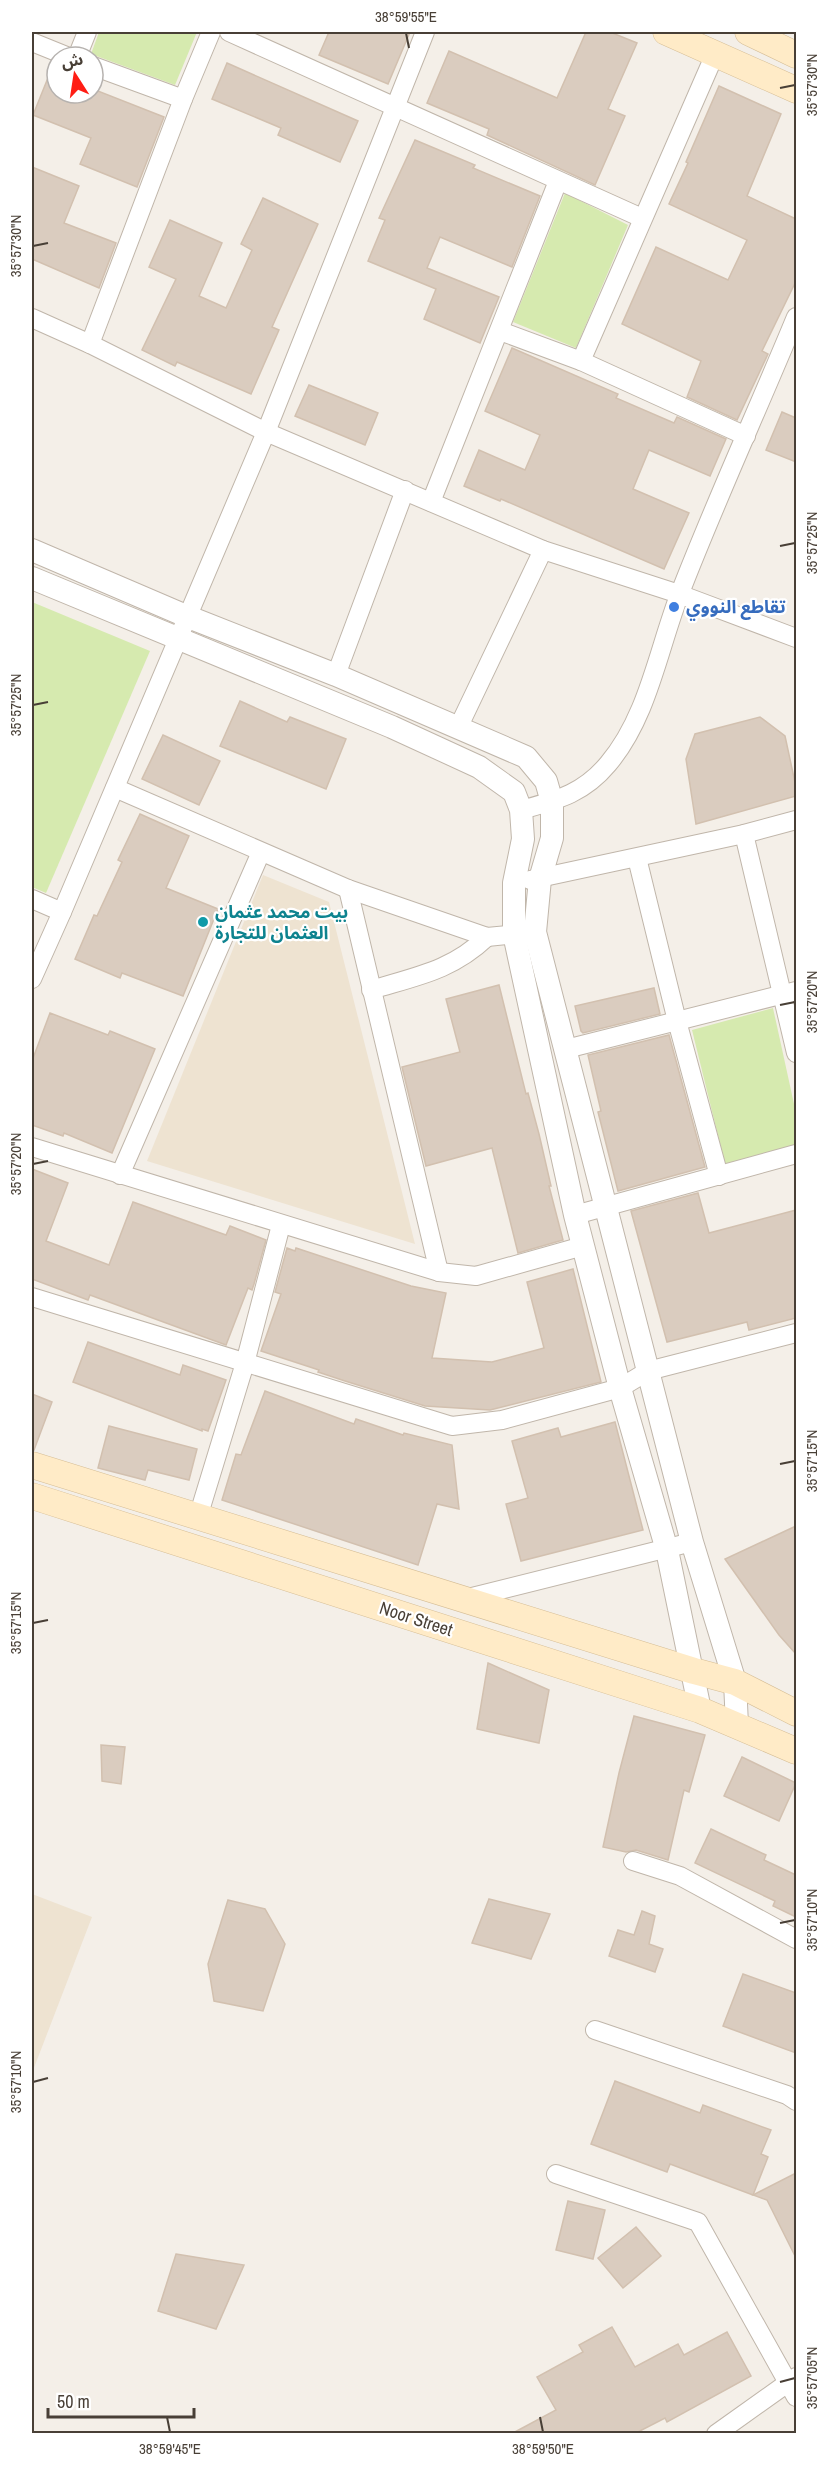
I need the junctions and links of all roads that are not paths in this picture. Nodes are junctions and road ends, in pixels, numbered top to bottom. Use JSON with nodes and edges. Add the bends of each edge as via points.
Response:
{"nodes":[{"id":1,"x":211,"y":32,"type":"edge"},
{"id":2,"x":229,"y":32,"type":"edge"},
{"id":3,"x":425,"y":32,"type":"edge"},
{"id":4,"x":666,"y":32,"type":"edge"},
{"id":5,"x":751,"y":32,"type":"edge"},
{"id":6,"x":716,"y":54,"type":"junction"},
{"id":7,"x":796,"y":55,"type":"edge"},
{"id":8,"x":105,"y":70,"type":"edge"},
{"id":9,"x":796,"y":90,"type":"edge"},
{"id":10,"x":183,"y":99,"type":"junction"},
{"id":11,"x":394,"y":108,"type":"junction"},
{"id":12,"x":558,"y":181,"type":"junction"},
{"id":13,"x":642,"y":218,"type":"junction"},
{"id":14,"x":796,"y":317,"type":"edge"},
{"id":15,"x":32,"y":318,"type":"edge"},
{"id":16,"x":500,"y":331,"type":"junction"},
{"id":17,"x":90,"y":344,"type":"junction"},
{"id":18,"x":581,"y":361,"type":"junction"},
{"id":19,"x":266,"y":432,"type":"junction"},
{"id":20,"x":746,"y":436,"type":"junction"},
{"id":21,"x":405,"y":490,"type":"junction"},
{"id":22,"x":431,"y":502,"type":"junction"},
{"id":23,"x":32,"y":550,"type":"edge"},
{"id":24,"x":543,"y":550,"type":"junction"},
{"id":25,"x":32,"y":578,"type":"edge"},
{"id":26,"x":680,"y":594,"type":"junction"},
{"id":27,"x":186,"y":616,"type":"junction"},
{"id":28,"x":796,"y":638,"type":"edge"},
{"id":29,"x":178,"y":640,"type":"junction"},
{"id":30,"x":336,"y":675,"type":"junction"},
{"id":31,"x":459,"y":726,"type":"junction"},
{"id":32,"x":115,"y":788,"type":"junction"},
{"id":33,"x":552,"y":802,"type":"junction"},
{"id":34,"x":522,"y":810,"type":"junction"},
{"id":35,"x":796,"y":820,"type":"edge"},
{"id":36,"x":744,"y":834,"type":"junction"},
{"id":37,"x":261,"y":852,"type":"junction"},
{"id":38,"x":637,"y":858,"type":"junction"},
{"id":39,"x":540,"y":879,"type":"junction"},
{"id":40,"x":514,"y":883,"type":"junction"},
{"id":41,"x":348,"y":889,"type":"junction"},
{"id":42,"x":32,"y":899,"type":"edge"},
{"id":43,"x":62,"y":912,"type":"junction"},
{"id":44,"x":524,"y":933,"type":"junction"},
{"id":45,"x":487,"y":937,"type":"junction"},
{"id":46,"x":32,"y":979,"type":"edge"},
{"id":47,"x":371,"y":990,"type":"junction"},
{"id":48,"x":790,"y":992,"type":"edge"},
{"id":49,"x":677,"y":1021,"type":"junction"},
{"id":50,"x":566,"y":1048,"type":"junction"},
{"id":51,"x":796,"y":1053,"type":"edge"},
{"id":52,"x":32,"y":1147,"type":"edge"},
{"id":53,"x":796,"y":1154,"type":"edge"},
{"id":54,"x":120,"y":1174,"type":"junction"},
{"id":55,"x":719,"y":1176,"type":"junction"},
{"id":56,"x":607,"y":1208,"type":"junction"},
{"id":57,"x":575,"y":1215,"type":"junction"},
{"id":58,"x":281,"y":1225,"type":"junction"},
{"id":59,"x":583,"y":1246,"type":"junction"},
{"id":60,"x":439,"y":1272,"type":"junction"},
{"id":61,"x":32,"y":1297,"type":"edge"},
{"id":62,"x":796,"y":1333,"type":"edge"},
{"id":63,"x":246,"y":1362,"type":"junction"},
{"id":64,"x":648,"y":1371,"type":"junction"},
{"id":65,"x":620,"y":1388,"type":"junction"},
{"id":66,"x":32,"y":1465,"type":"edge"},
{"id":67,"x":32,"y":1496,"type":"edge"},
{"id":68,"x":198,"y":1517,"type":"junction"},
{"id":69,"x":692,"y":1542,"type":"junction"},
{"id":70,"x":668,"y":1550,"type":"junction"},
{"id":71,"x":463,"y":1599,"type":"junction"},
{"id":72,"x":694,"y":1671,"type":"junction"},
{"id":73,"x":735,"y":1682,"type":"junction"},
{"id":74,"x":700,"y":1710,"type":"junction"},
{"id":75,"x":796,"y":1713,"type":"edge"},
{"id":76,"x":737,"y":1725,"type":"junction"},
{"id":77,"x":796,"y":1751,"type":"edge"},
{"id":78,"x":633,"y":1861,"type":"dead end"},
{"id":79,"x":796,"y":1939,"type":"edge"},
{"id":80,"x":595,"y":2030,"type":"dead end"},
{"id":81,"x":796,"y":2101,"type":"edge"},
{"id":82,"x":556,"y":2174,"type":"dead end"},
{"id":83,"x":794,"y":2385,"type":"edge"},
{"id":84,"x":716,"y":2433,"type":"edge"}],
"edges":[{"from":1,"to":10,"type":"street"},
{"from":2,"to":11,"type":"street"},
{"from":3,"to":11,"type":"street"},
{"from":4,"to":6,"type":"main road"},
{"from":5,"to":7,"type":"main road"},
{"from":6,"to":9,"type":"main road"},
{"from":6,"to":13,"type":"street"},
{"from":8,"to":10,"type":"street"},
{"from":10,"to":17,"type":"street"},
{"from":11,"to":12,"type":"street"},
{"from":11,"to":19,"type":"street"},
{"from":12,"to":13,"type":"street"},
{"from":12,"to":16,"type":"street"},
{"from":13,"to":18,"type":"street"},
{"from":14,"to":20,"type":"street"},
{"from":15,"to":17,"type":"street"},
{"from":16,"to":18,"type":"street"},
{"from":16,"to":22,"type":"street"},
{"from":17,"to":19,"type":"street"},
{"from":18,"to":20,"type":"street"},
{"from":19,"to":21,"type":"street"},
{"from":19,"to":27,"type":"street"},
{"from":20,"to":26,"type":"street"},
{"from":21,"to":22,"type":"street"},
{"from":21,"to":30,"type":"street"},
{"from":22,"to":24,"type":"street"},
{"from":23,"to":27,"type":"street"},
{"from":24,"to":26,"type":"street"},
{"from":24,"to":31,"type":"street"},
{"from":25,"to":29,"type":"street"},
{"from":26,"to":28,"type":"street"},
{"from":26,"to":33,"type":"street","via":[[628,735],[608,765],[581,790]]},
{"from":27,"to":29,"type":"street"},
{"from":27,"to":30,"type":"street"},
{"from":29,"to":32,"type":"street"},
{"from":29,"to":34,"type":"street","via":[[392,727],[479,767],[514,792]]},
{"from":30,"to":31,"type":"street"},
{"from":31,"to":33,"type":"street","via":[[526,757],[546,781]]},
{"from":32,"to":37,"type":"street"},
{"from":32,"to":43,"type":"street"},
{"from":33,"to":34,"type":"street"},
{"from":33,"to":39,"type":"street","via":[[552,838]]},
{"from":34,"to":40,"type":"street","via":[[522,839]]},
{"from":35,"to":36,"type":"street"},
{"from":36,"to":38,"type":"street"},
{"from":36,"to":48,"type":"street"},
{"from":37,"to":41,"type":"street"},
{"from":37,"to":54,"type":"street"},
{"from":38,"to":39,"type":"street"},
{"from":38,"to":49,"type":"street"},
{"from":39,"to":40,"type":"street"},
{"from":39,"to":44,"type":"street"},
{"from":40,"to":44,"type":"street"},
{"from":41,"to":45,"type":"street"},
{"from":41,"to":47,"type":"street"},
{"from":42,"to":43,"type":"street"},
{"from":43,"to":46,"type":"street"},
{"from":44,"to":45,"type":"street"},
{"from":44,"to":50,"type":"street"},
{"from":44,"to":57,"type":"street"},
{"from":45,"to":47,"type":"street","via":[[469,954],[440,969]]},
{"from":47,"to":60,"type":"street"},
{"from":48,"to":49,"type":"street"},
{"from":48,"to":51,"type":"street"},
{"from":49,"to":50,"type":"street"},
{"from":49,"to":55,"type":"street"},
{"from":50,"to":56,"type":"street"},
{"from":52,"to":54,"type":"street"},
{"from":53,"to":55,"type":"street"},
{"from":54,"to":58,"type":"street"},
{"from":55,"to":56,"type":"street"},
{"from":56,"to":57,"type":"street"},
{"from":56,"to":64,"type":"street"},
{"from":57,"to":59,"type":"street"},
{"from":58,"to":60,"type":"street"},
{"from":58,"to":63,"type":"street"},
{"from":59,"to":60,"type":"street","via":[[476,1276]]},
{"from":59,"to":65,"type":"street"},
{"from":61,"to":63,"type":"street"},
{"from":62,"to":64,"type":"street"},
{"from":63,"to":65,"type":"street","via":[[452,1426],[502,1420]]},
{"from":63,"to":68,"type":"street"},
{"from":64,"to":65,"type":"street"},
{"from":64,"to":69,"type":"street"},
{"from":65,"to":70,"type":"street"},
{"from":66,"to":68,"type":"main road","name":"Noor Street"},
{"from":67,"to":74,"type":"main road","name":"Noor Street"},
{"from":68,"to":71,"type":"main road","name":"Noor Street"},
{"from":69,"to":70,"type":"street"},
{"from":69,"to":73,"type":"street"},
{"from":70,"to":71,"type":"street"},
{"from":70,"to":72,"type":"street"},
{"from":71,"to":72,"type":"main road","name":"Noor Street"},
{"from":72,"to":73,"type":"main road","name":"Noor Street"},
{"from":72,"to":74,"type":"street"},
{"from":73,"to":75,"type":"main road","name":"Noor Street"},
{"from":73,"to":76,"type":"street"},
{"from":74,"to":76,"type":"main road","name":"Noor Street"},
{"from":76,"to":77,"type":"main road","name":"Noor Street"},
{"from":78,"to":79,"type":"street","via":[[680,1876]]},
{"from":80,"to":81,"type":"street"},
{"from":82,"to":83,"type":"street","via":[[698,2222]]},
{"from":83,"to":84,"type":"street"}]}
